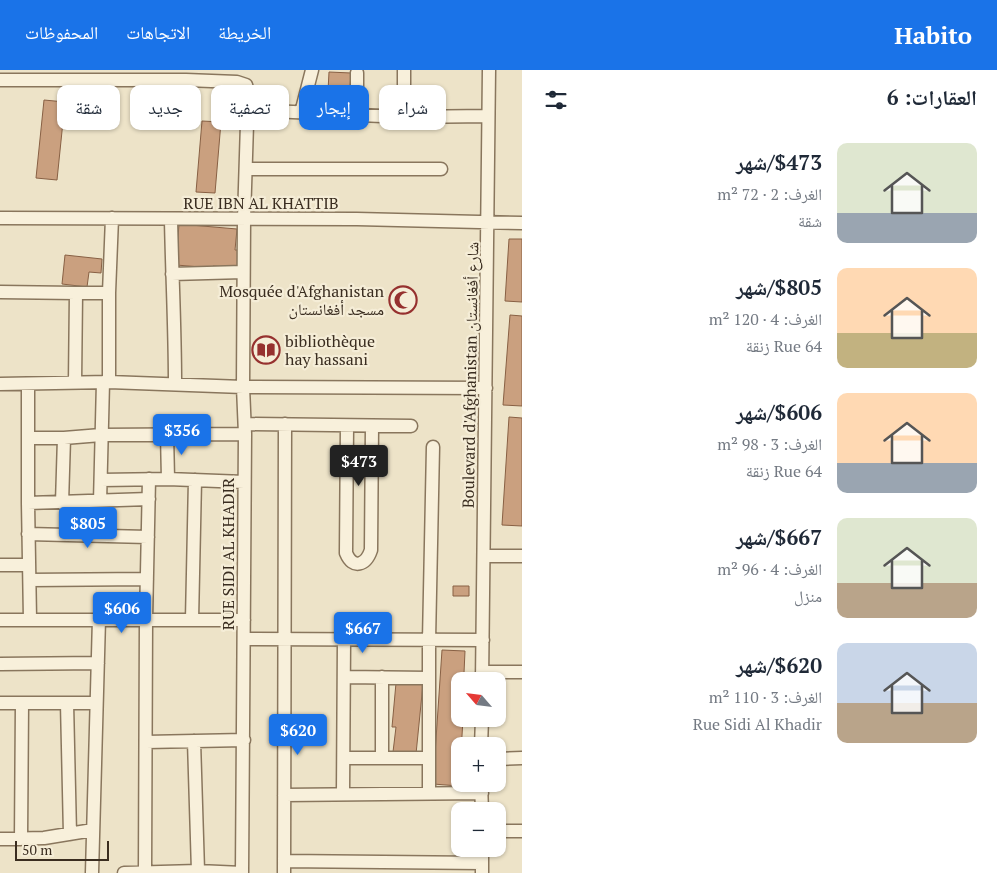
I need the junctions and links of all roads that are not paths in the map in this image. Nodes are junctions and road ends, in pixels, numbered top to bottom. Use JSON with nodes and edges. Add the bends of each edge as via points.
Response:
{"nodes":[{"id":1,"x":312,"y":70,"type":"edge"},
{"id":2,"x":404,"y":70,"type":"edge"},
{"id":3,"x":489,"y":70,"type":"edge"},
{"id":4,"x":357,"y":73,"type":"dead end"},
{"id":5,"x":99,"y":75,"type":"edge"},
{"id":6,"x":143,"y":75,"type":"edge"},
{"id":7,"x":231,"y":76,"type":"edge"},
{"id":8,"x":0,"y":80,"type":"edge"},
{"id":9,"x":245,"y":85,"type":"edge"},
{"id":10,"x":308,"y":85,"type":"edge"},
{"id":11,"x":357,"y":85,"type":"edge"},
{"id":12,"x":404,"y":85,"type":"edge"},
{"id":13,"x":446,"y":116,"type":"edge"},
{"id":14,"x":488,"y":116,"type":"junction"},
{"id":15,"x":247,"y":130,"type":"edge"},
{"id":16,"x":246,"y":169,"type":"junction"},
{"id":17,"x":440,"y":169,"type":"dead end"},
{"id":18,"x":0,"y":218,"type":"edge"},
{"id":19,"x":112,"y":218,"type":"junction"},
{"id":20,"x":171,"y":219,"type":"junction"},
{"id":21,"x":244,"y":219,"type":"junction"},
{"id":22,"x":488,"y":223,"type":"junction"},
{"id":23,"x":522,"y":223,"type":"edge"},
{"id":24,"x":244,"y":272,"type":"junction"},
{"id":25,"x":172,"y":274,"type":"junction"},
{"id":26,"x":0,"y":292,"type":"edge"},
{"id":27,"x":76,"y":293,"type":"junction"},
{"id":28,"x":109,"y":293,"type":"junction"},
{"id":29,"x":106,"y":382,"type":"junction"},
{"id":30,"x":75,"y":383,"type":"junction"},
{"id":31,"x":174,"y":383,"type":"junction"},
{"id":32,"x":0,"y":384,"type":"edge"},
{"id":33,"x":28,"y":384,"type":"junction"},
{"id":34,"x":243,"y":387,"type":"junction"},
{"id":35,"x":486,"y":388,"type":"junction"},
{"id":36,"x":285,"y":424,"type":"junction"},
{"id":37,"x":347,"y":426,"type":"junction"},
{"id":38,"x":372,"y":426,"type":"junction"},
{"id":39,"x":411,"y":426,"type":"dead end"},
{"id":40,"x":245,"y":429,"type":"junction"},
{"id":41,"x":167,"y":434,"type":"junction"},
{"id":42,"x":102,"y":435,"type":"junction"},
{"id":43,"x":28,"y":438,"type":"junction"},
{"id":44,"x":64,"y":438,"type":"junction"},
{"id":45,"x":433,"y":447,"type":"dead end"},
{"id":46,"x":149,"y":479,"type":"junction"},
{"id":47,"x":168,"y":479,"type":"junction"},
{"id":48,"x":101,"y":480,"type":"junction"},
{"id":49,"x":195,"y":480,"type":"junction"},
{"id":50,"x":244,"y":482,"type":"junction"},
{"id":51,"x":149,"y":499,"type":"junction"},
{"id":52,"x":100,"y":502,"type":"junction"},
{"id":53,"x":62,"y":503,"type":"junction"},
{"id":54,"x":28,"y":504,"type":"junction"},
{"id":55,"x":28,"y":534,"type":"junction"},
{"id":56,"x":148,"y":537,"type":"junction"},
{"id":57,"x":484,"y":556,"type":"junction"},
{"id":58,"x":522,"y":556,"type":"edge"},
{"id":59,"x":29,"y":565,"type":"junction"},
{"id":60,"x":0,"y":566,"type":"edge"},
{"id":61,"x":147,"y":579,"type":"junction"},
{"id":62,"x":30,"y":580,"type":"junction"},
{"id":63,"x":30,"y":619,"type":"junction"},
{"id":64,"x":0,"y":620,"type":"edge"},
{"id":65,"x":99,"y":620,"type":"junction"},
{"id":66,"x":146,"y":620,"type":"junction"},
{"id":67,"x":192,"y":620,"type":"junction"},
{"id":68,"x":244,"y":620,"type":"junction"},
{"id":69,"x":244,"y":639,"type":"junction"},
{"id":70,"x":285,"y":640,"type":"junction"},
{"id":71,"x":344,"y":640,"type":"junction"},
{"id":72,"x":429,"y":640,"type":"junction"},
{"id":73,"x":482,"y":640,"type":"junction"},
{"id":74,"x":98,"y":663,"type":"junction"},
{"id":75,"x":0,"y":664,"type":"edge"},
{"id":76,"x":482,"y":672,"type":"edge"},
{"id":77,"x":522,"y":672,"type":"edge"},
{"id":78,"x":506,"y":674,"type":"edge"},
{"id":79,"x":344,"y":677,"type":"junction"},
{"id":80,"x":382,"y":677,"type":"junction"},
{"id":81,"x":429,"y":678,"type":"junction"},
{"id":82,"x":0,"y":703,"type":"edge"},
{"id":83,"x":22,"y":703,"type":"junction"},
{"id":84,"x":67,"y":703,"type":"junction"},
{"id":85,"x":96,"y":703,"type":"junction"},
{"id":86,"x":244,"y":740,"type":"junction"},
{"id":87,"x":194,"y":741,"type":"junction"},
{"id":88,"x":146,"y":742,"type":"junction"},
{"id":89,"x":344,"y":758,"type":"junction"},
{"id":90,"x":382,"y":758,"type":"junction"},
{"id":91,"x":429,"y":758,"type":"junction"},
{"id":92,"x":506,"y":758,"type":"edge"},
{"id":93,"x":522,"y":758,"type":"edge"},
{"id":94,"x":451,"y":792,"type":"edge"},
{"id":95,"x":343,"y":794,"type":"junction"},
{"id":96,"x":429,"y":794,"type":"junction"},
{"id":97,"x":284,"y":795,"type":"junction"},
{"id":98,"x":92,"y":830,"type":"junction"},
{"id":99,"x":506,"y":831,"type":"edge"},
{"id":100,"x":522,"y":831,"type":"edge"},
{"id":101,"x":70,"y":834,"type":"junction"},
{"id":102,"x":20,"y":839,"type":"junction"},
{"id":103,"x":0,"y":840,"type":"edge"},
{"id":104,"x":284,"y":867,"type":"edge"},
{"id":105,"x":482,"y":868,"type":"edge"},
{"id":106,"x":198,"y":871,"type":"junction"},
{"id":107,"x":145,"y":872,"type":"edge"},
{"id":108,"x":92,"y":873,"type":"edge"},
{"id":109,"x":124,"y":873,"type":"edge"},
{"id":110,"x":242,"y":873,"type":"edge"}],
"edges":[{"from":1,"to":10,"type":"street"},
{"from":2,"to":12,"type":"street"},
{"from":3,"to":14,"type":"street","name":"Boulevard d'Afghanistan شارع أفغانستان"},
{"from":4,"to":11,"type":"street"},
{"from":5,"to":6,"type":"street"},
{"from":5,"to":8,"type":"street"},
{"from":6,"to":7,"type":"street"},
{"from":7,"to":9,"type":"street","name":"RUE SIDI AL KHADIR"},
{"from":13,"to":14,"type":"street"},
{"from":14,"to":22,"type":"street","name":"Boulevard d'Afghanistan شارع أفغانستان"},
{"from":15,"to":16,"type":"street","name":"RUE SIDI AL KHADIR"},
{"from":16,"to":17,"type":"street"},
{"from":16,"to":21,"type":"street","name":"RUE SIDI AL KHADIR"},
{"from":18,"to":19,"type":"street","name":"RUE IBN AL KHATTIB"},
{"from":19,"to":20,"type":"street","name":"RUE IBN AL KHATTIB"},
{"from":19,"to":28,"type":"street"},
{"from":20,"to":21,"type":"street","name":"RUE IBN AL KHATTIB"},
{"from":20,"to":25,"type":"street"},
{"from":21,"to":22,"type":"street","name":"RUE IBN AL KHATTIB"},
{"from":21,"to":24,"type":"street","name":"RUE SIDI AL KHADIR"},
{"from":22,"to":23,"type":"street","name":"RUE IBN AL KHATTIB"},
{"from":22,"to":35,"type":"street","name":"Boulevard d'Afghanistan شارع أفغانستان"},
{"from":24,"to":25,"type":"street"},
{"from":24,"to":34,"type":"street","name":"RUE SIDI AL KHADIR"},
{"from":25,"to":31,"type":"street"},
{"from":26,"to":27,"type":"street"},
{"from":27,"to":28,"type":"street"},
{"from":27,"to":30,"type":"street"},
{"from":28,"to":29,"type":"street"},
{"from":29,"to":30,"type":"street"},
{"from":29,"to":31,"type":"street"},
{"from":29,"to":42,"type":"street"},
{"from":30,"to":33,"type":"street"},
{"from":31,"to":34,"type":"street"},
{"from":32,"to":33,"type":"street"},
{"from":33,"to":43,"type":"street"},
{"from":34,"to":35,"type":"street"},
{"from":34,"to":40,"type":"street","name":"RUE SIDI AL KHADIR"},
{"from":35,"to":57,"type":"street","name":"Boulevard d'Afghanistan شارع أفغانستان"},
{"from":36,"to":37,"type":"street"},
{"from":36,"to":40,"type":"street"},
{"from":36,"to":70,"type":"street"},
{"from":37,"to":38,"type":"street"},
{"from":37,"to":38,"type":"street","via":[[346,553],[349,559],[362,564],[371,550]]},
{"from":38,"to":39,"type":"street"},
{"from":40,"to":41,"type":"street"},
{"from":40,"to":50,"type":"street","name":"RUE SIDI AL KHADIR"},
{"from":41,"to":42,"type":"street"},
{"from":41,"to":47,"type":"street"},
{"from":42,"to":44,"type":"street"},
{"from":42,"to":48,"type":"street"},
{"from":43,"to":44,"type":"street"},
{"from":43,"to":54,"type":"street"},
{"from":44,"to":53,"type":"street"},
{"from":45,"to":72,"type":"street"},
{"from":46,"to":47,"type":"street"},
{"from":46,"to":48,"type":"street"},
{"from":46,"to":51,"type":"street"},
{"from":47,"to":49,"type":"street"},
{"from":48,"to":52,"type":"street"},
{"from":49,"to":50,"type":"street"},
{"from":49,"to":67,"type":"street"},
{"from":50,"to":68,"type":"street","name":"RUE SIDI AL KHADIR"},
{"from":51,"to":52,"type":"street"},
{"from":51,"to":56,"type":"street"},
{"from":52,"to":53,"type":"street"},
{"from":53,"to":54,"type":"street"},
{"from":54,"to":55,"type":"street"},
{"from":55,"to":56,"type":"street"},
{"from":55,"to":59,"type":"street"},
{"from":56,"to":61,"type":"street"},
{"from":57,"to":58,"type":"street"},
{"from":57,"to":73,"type":"street","name":"Boulevard d'Afghanistan شارع أفغانستان"},
{"from":59,"to":60,"type":"street"},
{"from":59,"to":62,"type":"street"},
{"from":61,"to":62,"type":"street"},
{"from":61,"to":66,"type":"street"},
{"from":62,"to":63,"type":"street"},
{"from":63,"to":64,"type":"street"},
{"from":63,"to":65,"type":"street"},
{"from":65,"to":66,"type":"street"},
{"from":65,"to":74,"type":"street"},
{"from":66,"to":67,"type":"street"},
{"from":66,"to":88,"type":"street"},
{"from":67,"to":68,"type":"street"},
{"from":68,"to":69,"type":"street","name":"RUE SIDI AL KHADIR"},
{"from":69,"to":70,"type":"street"},
{"from":69,"to":86,"type":"street","name":"RUE SIDI AL KHADIR"},
{"from":70,"to":71,"type":"street"},
{"from":70,"to":97,"type":"street"},
{"from":71,"to":72,"type":"street"},
{"from":71,"to":79,"type":"street"},
{"from":72,"to":73,"type":"street"},
{"from":72,"to":81,"type":"street"},
{"from":73,"to":76,"type":"street","name":"Boulevard d'Afghanistan شارع أفغانستان"},
{"from":74,"to":75,"type":"street"},
{"from":74,"to":85,"type":"street"},
{"from":77,"to":78,"type":"street"},
{"from":79,"to":80,"type":"street"},
{"from":79,"to":89,"type":"street"},
{"from":80,"to":81,"type":"street"},
{"from":80,"to":90,"type":"street"},
{"from":81,"to":91,"type":"street"},
{"from":82,"to":83,"type":"street"},
{"from":83,"to":84,"type":"street"},
{"from":83,"to":102,"type":"street"},
{"from":84,"to":85,"type":"street"},
{"from":84,"to":101,"type":"street"},
{"from":85,"to":98,"type":"street"},
{"from":86,"to":87,"type":"street"},
{"from":86,"to":110,"type":"street","name":"RUE SIDI AL KHADIR"},
{"from":87,"to":88,"type":"street"},
{"from":87,"to":106,"type":"street"},
{"from":88,"to":107,"type":"street"},
{"from":89,"to":90,"type":"street"},
{"from":89,"to":95,"type":"street"},
{"from":90,"to":91,"type":"street"},
{"from":91,"to":96,"type":"street"},
{"from":92,"to":93,"type":"street"},
{"from":94,"to":96,"type":"street"},
{"from":95,"to":96,"type":"street"},
{"from":95,"to":97,"type":"street"},
{"from":97,"to":104,"type":"street"},
{"from":98,"to":101,"type":"street"},
{"from":98,"to":108,"type":"street"},
{"from":99,"to":100,"type":"street"},
{"from":101,"to":102,"type":"street"},
{"from":102,"to":103,"type":"street"},
{"from":104,"to":105,"type":"street"},
{"from":106,"to":107,"type":"street"},
{"from":106,"to":110,"type":"street"},
{"from":107,"to":109,"type":"street"}]}
